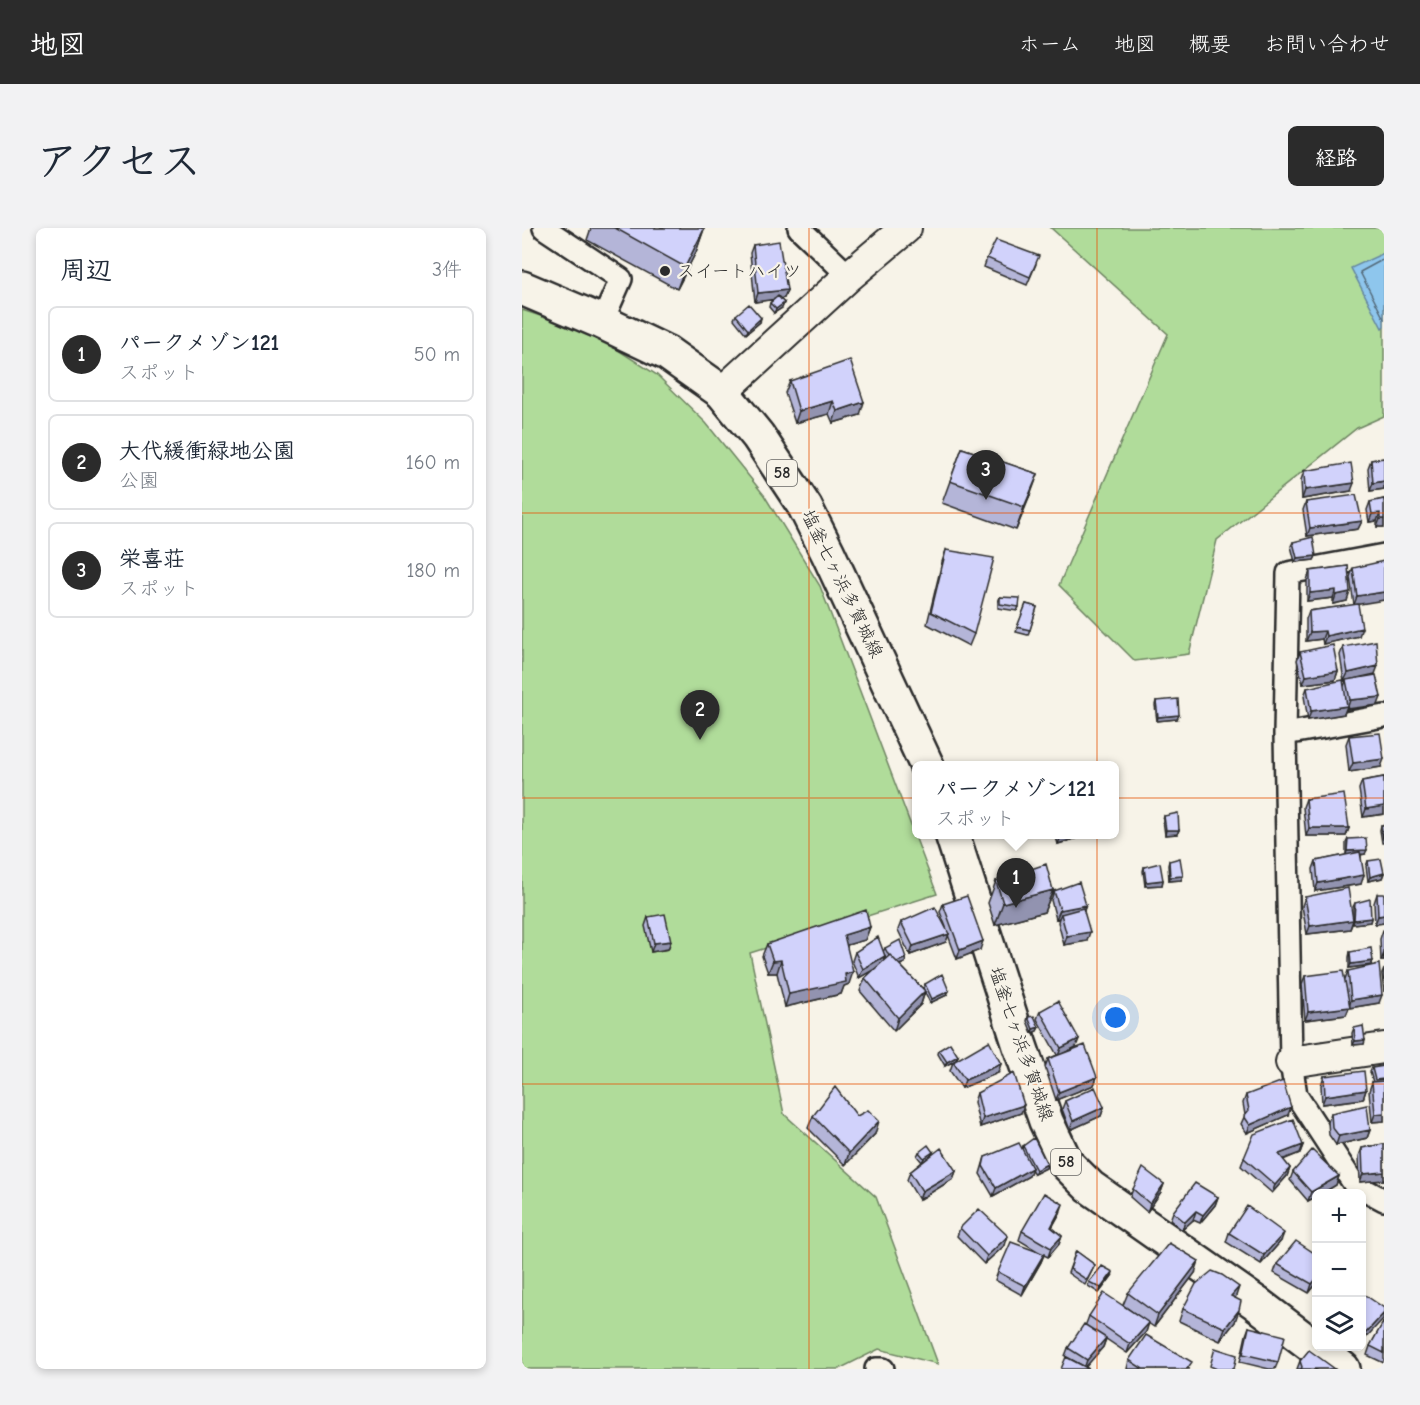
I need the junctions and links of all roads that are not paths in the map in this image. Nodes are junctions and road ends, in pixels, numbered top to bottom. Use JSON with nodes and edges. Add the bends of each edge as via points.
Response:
{"nodes":[{"id":1,"x":544,"y":228,"type":"edge"},
{"id":2,"x":799,"y":228,"type":"edge"},
{"id":3,"x":906,"y":228,"type":"edge"},
{"id":4,"x":849,"y":276,"type":"junction"},
{"id":5,"x":522,"y":288,"type":"edge"},
{"id":6,"x":602,"y":322,"type":"junction"},
{"id":7,"x":722,"y":392,"type":"junction"},
{"id":8,"x":1384,"y":555,"type":"edge"},
{"id":9,"x":1384,"y":716,"type":"edge"},
{"id":10,"x":1285,"y":734,"type":"junction"},
{"id":11,"x":925,"y":761,"type":"edge"},
{"id":12,"x":954,"y":839,"type":"edge"},
{"id":13,"x":1384,"y":1048,"type":"edge"},
{"id":14,"x":1291,"y":1062,"type":"junction"},
{"id":15,"x":1384,"y":1200,"type":"edge"},
{"id":16,"x":876,"y":1369,"type":"edge"},
{"id":17,"x":883,"y":1369,"type":"edge"},
{"id":18,"x":1343,"y":1369,"type":"edge"}],
"edges":[{"from":1,"to":6,"type":"street","via":[[621,279]]},
{"from":2,"to":4,"type":"street"},
{"from":3,"to":4,"type":"street"},
{"from":4,"to":7,"type":"street"},
{"from":5,"to":6,"type":"main road","name":"塩釜七ヶ浜多賀城線","number":"58"},
{"from":6,"to":7,"type":"main road","name":"塩釜七ヶ浜多賀城線","number":"58","via":[[667,353]]},
{"from":7,"to":11,"type":"main road","name":"塩釜七ヶ浜多賀城線","number":"58","via":[[758,436],[805,507]]},
{"from":8,"to":10,"type":"street","via":[[1288,573]]},
{"from":9,"to":10,"type":"street"},
{"from":10,"to":14,"type":"street"},
{"from":12,"to":18,"type":"main road","name":"塩釜七ヶ浜多賀城線","number":"58","via":[[1026,1066],[1066,1163],[1090,1188],[1256,1303]]},
{"from":13,"to":14,"type":"street"},
{"from":14,"to":15,"type":"street","via":[[1296,1095],[1354,1184]]},
{"from":16,"to":17,"type":"street"}]}
